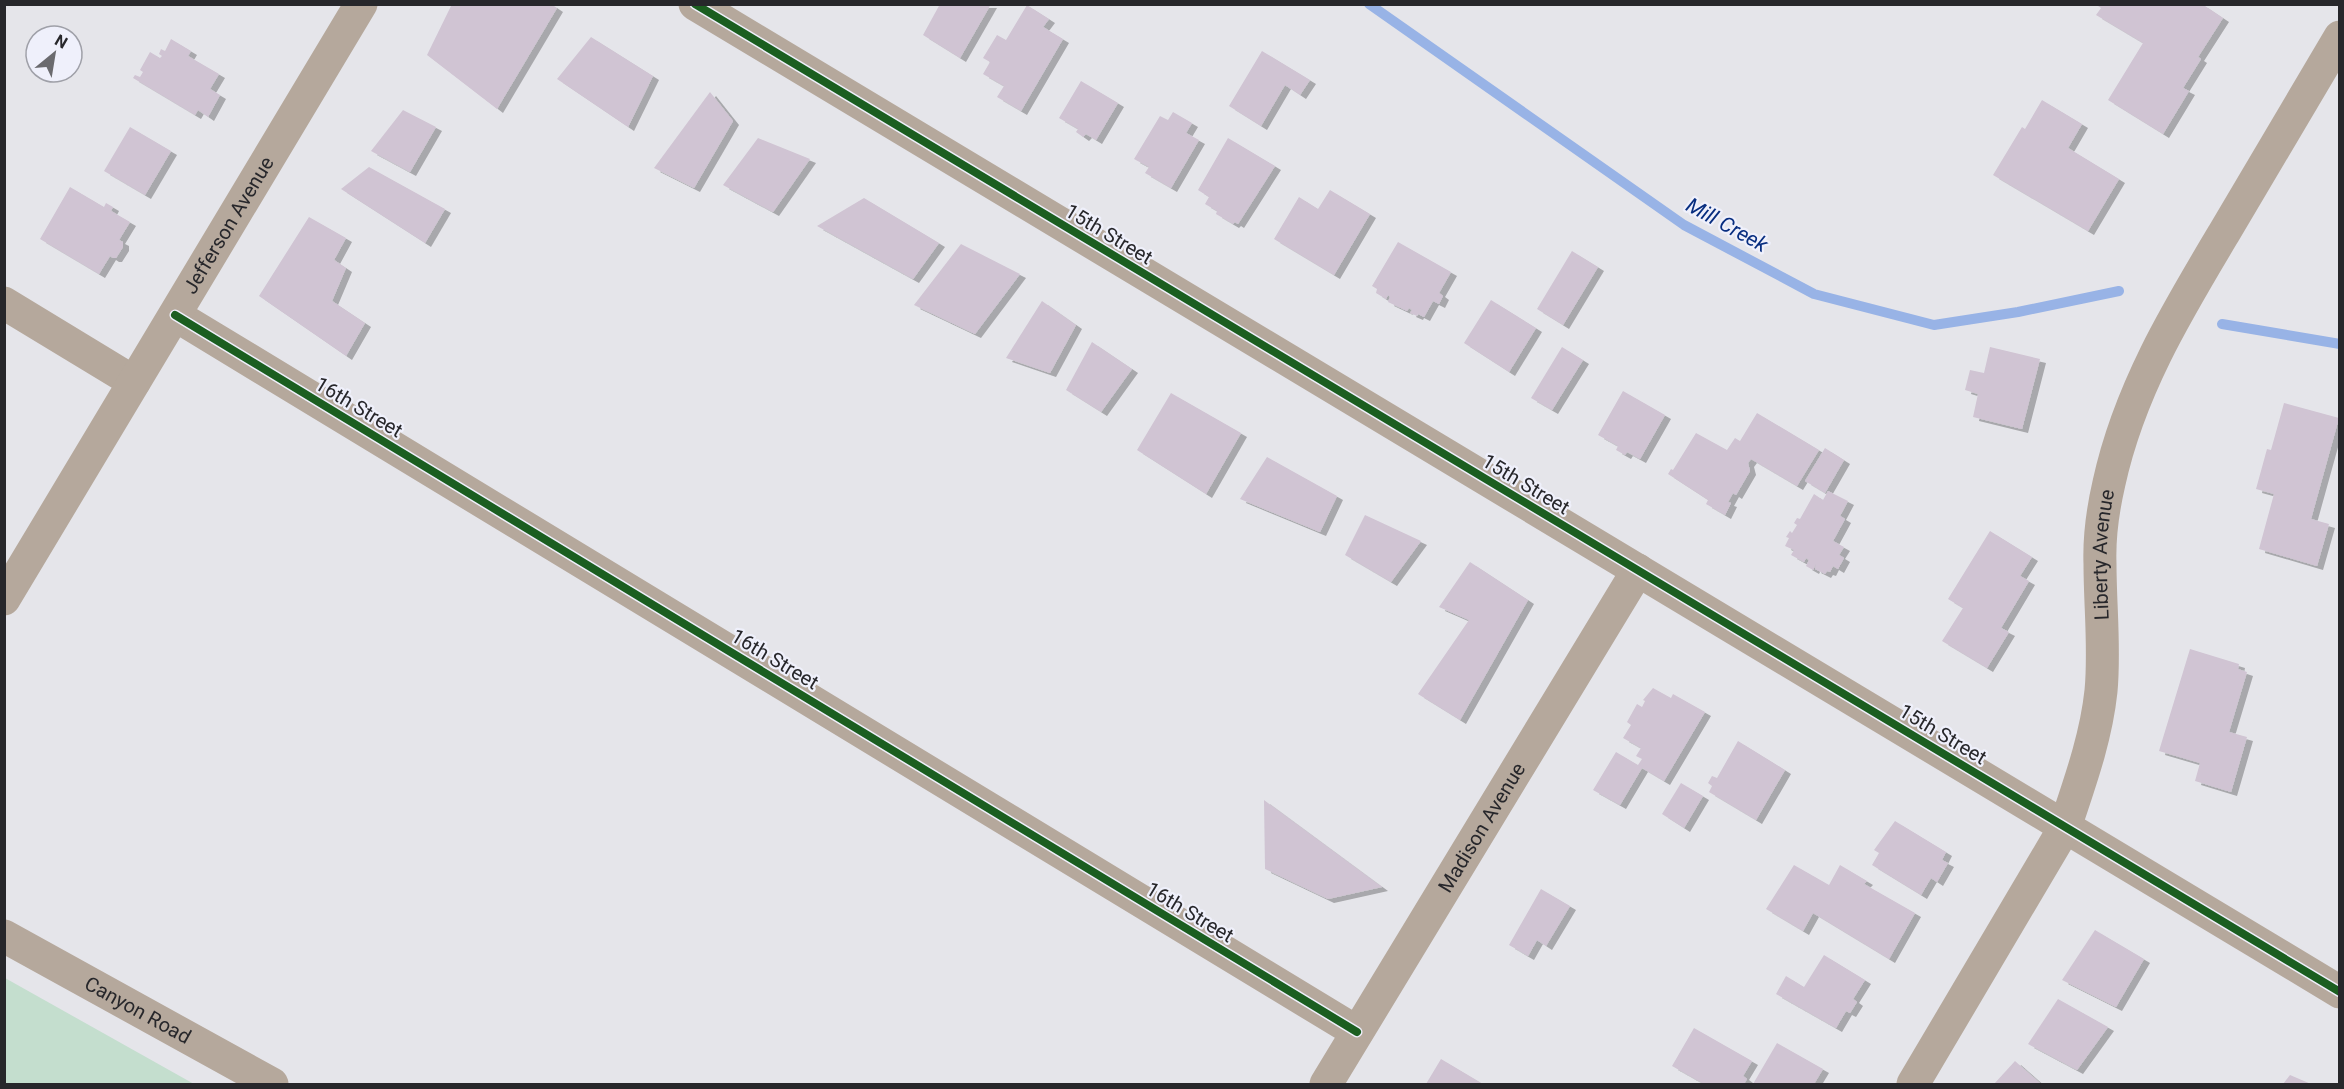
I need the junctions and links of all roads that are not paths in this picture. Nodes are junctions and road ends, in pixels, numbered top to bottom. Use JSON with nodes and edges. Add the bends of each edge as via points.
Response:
{"nodes":[{"id":1,"x":361,"y":4,"type":"edge"},
{"id":2,"x":695,"y":4,"type":"edge"},
{"id":3,"x":2340,"y":38,"type":"edge"},
{"id":4,"x":4,"y":303,"type":"edge"},
{"id":5,"x":175,"y":315,"type":"junction"},
{"id":6,"x":135,"y":382,"type":"junction"},
{"id":7,"x":1638,"y":570,"type":"junction"},
{"id":8,"x":4,"y":599,"type":"edge"},
{"id":9,"x":2065,"y":827,"type":"junction"},
{"id":10,"x":4,"y":936,"type":"edge"},
{"id":11,"x":2340,"y":992,"type":"edge"},
{"id":12,"x":1357,"y":1032,"type":"junction"},
{"id":13,"x":272,"y":1084,"type":"edge"},
{"id":14,"x":1326,"y":1084,"type":"edge"},
{"id":15,"x":1912,"y":1084,"type":"edge"}],
"edges":[{"from":1,"to":5,"type":"street","name":"Jefferson Avenue"},
{"from":2,"to":7,"type":"street","name":"15th Street"},
{"from":3,"to":9,"type":"street","name":"Liberty Avenue","via":[[2169,325],[2119,438],[2102,525],[2101,690],[2092,742]]},
{"from":4,"to":6,"type":"street"},
{"from":5,"to":6,"type":"street","name":"Jefferson Avenue"},
{"from":5,"to":12,"type":"street","name":"16th Street"},
{"from":6,"to":8,"type":"street","name":"Jefferson Avenue"},
{"from":7,"to":9,"type":"street","name":"15th Street"},
{"from":7,"to":12,"type":"street","name":"Madison Avenue"},
{"from":9,"to":11,"type":"street","name":"15th Street"},
{"from":9,"to":15,"type":"street","name":"Liberty Avenue"},
{"from":10,"to":13,"type":"street","name":"Canyon Road"},
{"from":12,"to":14,"type":"street","name":"Madison Avenue"}]}
